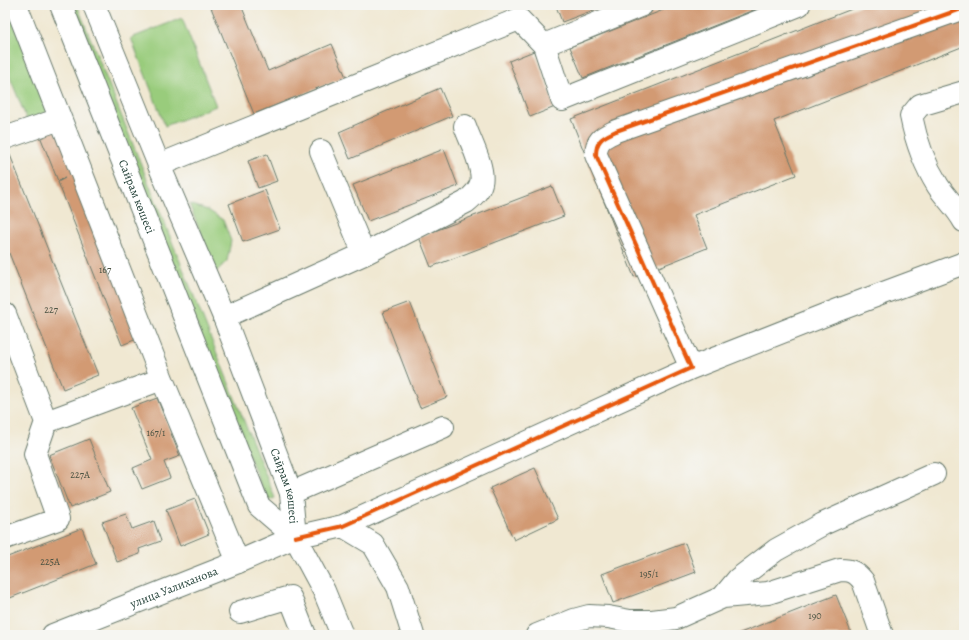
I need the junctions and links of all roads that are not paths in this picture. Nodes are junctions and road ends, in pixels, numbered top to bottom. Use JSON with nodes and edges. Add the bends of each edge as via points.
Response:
{"nodes":[{"id":1,"x":16,"y":5,"type":"edge"},
{"id":2,"x":61,"y":5,"type":"edge"},
{"id":3,"x":642,"y":5,"type":"edge"},
{"id":4,"x":799,"y":5,"type":"edge"},
{"id":5,"x":97,"y":6,"type":"edge"},
{"id":6,"x":964,"y":8,"type":"edge"},
{"id":7,"x":544,"y":45,"type":"junction"},
{"id":8,"x":964,"y":92,"type":"edge"},
{"id":9,"x":60,"y":119,"type":"junction"},
{"id":10,"x":465,"y":126,"type":"dead end"},
{"id":11,"x":5,"y":138,"type":"edge"},
{"id":12,"x":321,"y":151,"type":"dead end"},
{"id":13,"x":159,"y":165,"type":"junction"},
{"id":14,"x":964,"y":221,"type":"edge"},
{"id":15,"x":364,"y":254,"type":"junction"},
{"id":16,"x":964,"y":263,"type":"edge"},
{"id":17,"x":5,"y":314,"type":"edge"},
{"id":18,"x":224,"y":317,"type":"junction"},
{"id":19,"x":691,"y":368,"type":"junction"},
{"id":20,"x":162,"y":379,"type":"junction"},
{"id":21,"x":46,"y":422,"type":"junction"},
{"id":22,"x":443,"y":427,"type":"dead end"},
{"id":23,"x":934,"y":474,"type":"dead end"},
{"id":24,"x":291,"y":493,"type":"junction"},
{"id":25,"x":343,"y":526,"type":"junction"},
{"id":26,"x":295,"y":537,"type":"junction"},
{"id":27,"x":5,"y":538,"type":"edge"},
{"id":28,"x":238,"y":562,"type":"junction"},
{"id":29,"x":723,"y":598,"type":"junction"},
{"id":30,"x":240,"y":612,"type":"dead end"},
{"id":31,"x":53,"y":635,"type":"edge"},
{"id":32,"x":305,"y":635,"type":"edge"},
{"id":33,"x":342,"y":635,"type":"edge"},
{"id":34,"x":413,"y":635,"type":"edge"},
{"id":35,"x":537,"y":635,"type":"edge"},
{"id":36,"x":882,"y":635,"type":"edge"}],
"edges":[{"from":1,"to":9,"type":"main road"},
{"from":2,"to":26,"type":"main road","name":"Сайрам көшесі","via":[[259,506]]},
{"from":3,"to":7,"type":"main road"},
{"from":4,"to":7,"type":"main road","via":[[562,100]]},
{"from":5,"to":13,"type":"main road","name":"Сайрам көшесі"},
{"from":6,"to":19,"type":"main road","via":[[616,130],[599,140],[596,155]]},
{"from":7,"to":13,"type":"main road","via":[[519,19]]},
{"from":8,"to":14,"type":"main road","via":[[920,105],[911,116],[918,146],[929,170]]},
{"from":9,"to":11,"type":"main road"},
{"from":9,"to":20,"type":"main road"},
{"from":10,"to":15,"type":"main road","via":[[482,172],[481,183],[476,193],[466,202]]},
{"from":12,"to":15,"type":"main road"},
{"from":13,"to":18,"type":"main road","name":"Сайрам көшесі"},
{"from":15,"to":18,"type":"main road"},
{"from":16,"to":19,"type":"main road","name":"улица Уалиханова"},
{"from":17,"to":21,"type":"main road"},
{"from":18,"to":24,"type":"main road","name":"Сайрам көшесі"},
{"from":19,"to":25,"type":"main road","name":"улица Уалиханова"},
{"from":20,"to":21,"type":"main road"},
{"from":20,"to":28,"type":"main road"},
{"from":21,"to":27,"type":"main road","via":[[35,454],[58,519]]},
{"from":22,"to":24,"type":"main road"},
{"from":23,"to":29,"type":"main road","via":[[822,524],[776,550],[738,579]]},
{"from":24,"to":26,"type":"main road","name":"Сайрам көшесі"},
{"from":25,"to":26,"type":"main road","name":"улица Уалиханова"},
{"from":25,"to":34,"type":"main road","via":[[373,544],[398,587]]},
{"from":26,"to":28,"type":"main road","name":"улица Уалиханова"},
{"from":26,"to":33,"type":"main road","via":[[324,591]]},
{"from":28,"to":31,"type":"main road","name":"улица Уалиханова"},
{"from":29,"to":35,"type":"main road","via":[[676,618],[630,621],[589,616]]},
{"from":29,"to":36,"type":"main road","via":[[768,593],[840,570],[849,570],[857,573],[863,581]]},
{"from":30,"to":32,"type":"main road","via":[[290,597]]}]}
